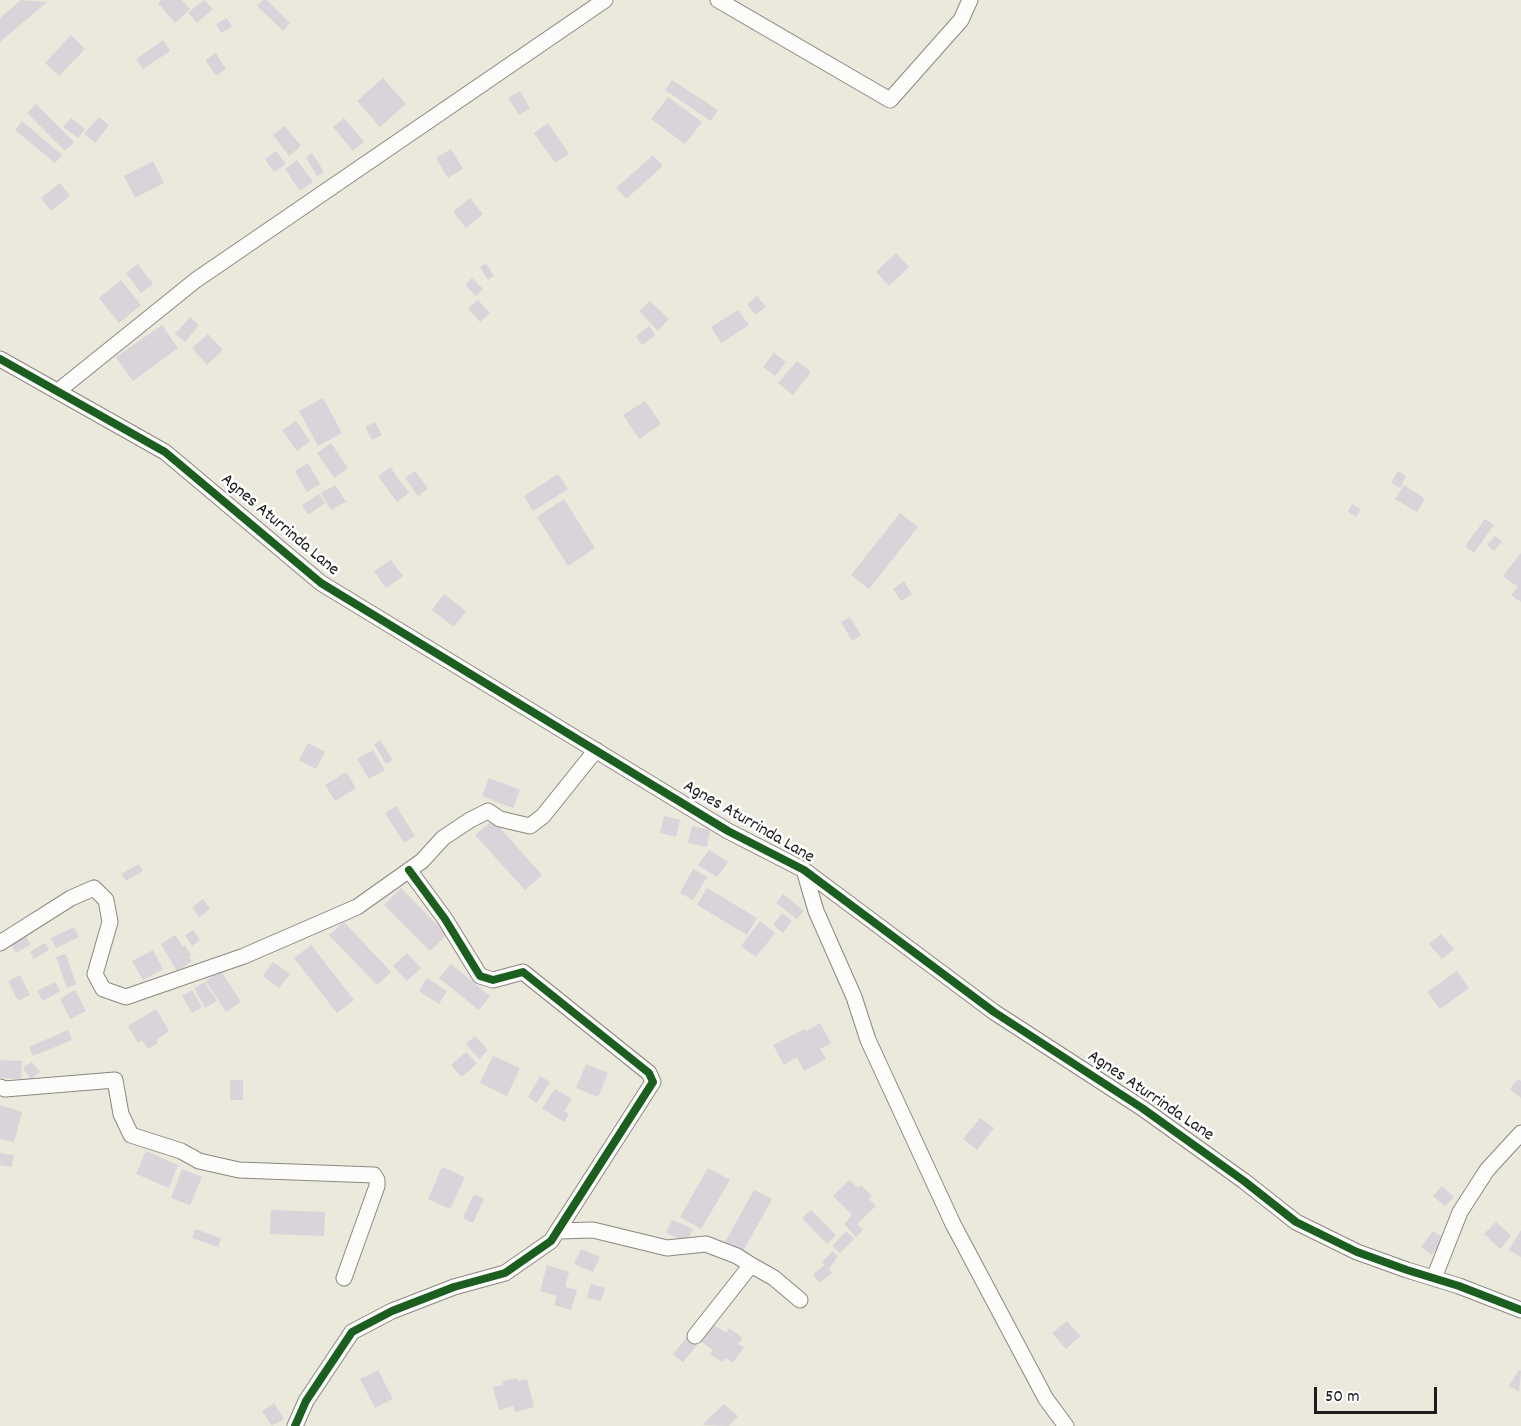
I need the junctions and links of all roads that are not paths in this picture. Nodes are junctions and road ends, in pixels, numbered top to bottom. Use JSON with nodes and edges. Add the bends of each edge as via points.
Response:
{"nodes":[{"id":1,"x":605,"y":0,"type":"edge"},
{"id":2,"x":718,"y":0,"type":"edge"},
{"id":3,"x":970,"y":0,"type":"edge"},
{"id":4,"x":0,"y":359,"type":"edge"},
{"id":5,"x":58,"y":391,"type":"junction"},
{"id":6,"x":596,"y":750,"type":"junction"},
{"id":7,"x":409,"y":870,"type":"junction"},
{"id":8,"x":804,"y":870,"type":"junction"},
{"id":9,"x":0,"y":943,"type":"edge"},
{"id":10,"x":0,"y":1087,"type":"edge"},
{"id":11,"x":1521,"y":1132,"type":"edge"},
{"id":12,"x":558,"y":1231,"type":"junction"},
{"id":13,"x":751,"y":1265,"type":"junction"},
{"id":14,"x":344,"y":1278,"type":"dead end"},
{"id":15,"x":1434,"y":1278,"type":"junction"},
{"id":16,"x":800,"y":1300,"type":"dead end"},
{"id":17,"x":1521,"y":1310,"type":"edge"},
{"id":18,"x":695,"y":1336,"type":"dead end"},
{"id":19,"x":295,"y":1426,"type":"edge"},
{"id":20,"x":1066,"y":1426,"type":"edge"}],
"edges":[{"from":1,"to":5,"type":"street","via":[[196,280]]},
{"from":2,"to":3,"type":"street","via":[[890,100],[961,20]]},
{"from":4,"to":5,"type":"street","name":"Agnes Aturrinda Lane"},
{"from":5,"to":6,"type":"street","name":"Agnes Aturrinda Lane","via":[[165,452],[321,583]]},
{"from":6,"to":7,"type":"street","via":[[543,816],[530,826],[500,819],[488,811],[443,838]]},
{"from":6,"to":8,"type":"street","name":"Agnes Aturrinda Lane","via":[[728,831]]},
{"from":7,"to":9,"type":"street","via":[[357,907],[244,956],[126,997],[103,989],[94,974],[110,922],[106,900],[94,888]]},
{"from":7,"to":12,"type":"street","via":[[480,976],[493,980],[523,972],[649,1073],[652,1082]]},
{"from":8,"to":15,"type":"street","name":"Agnes Aturrinda Lane","via":[[994,1012],[1142,1108],[1296,1222],[1357,1252]]},
{"from":8,"to":20,"type":"street","via":[[868,1040],[949,1215],[1046,1399]]},
{"from":10,"to":14,"type":"street","via":[[115,1080],[121,1114],[131,1135],[182,1151],[199,1161],[239,1170],[374,1175],[377,1186]]},
{"from":11,"to":15,"type":"street","via":[[1487,1170],[1460,1212]]},
{"from":12,"to":13,"type":"street","via":[[593,1230],[667,1248],[706,1244]]},
{"from":12,"to":19,"type":"street","via":[[551,1241],[505,1273],[454,1287],[392,1311],[352,1332],[306,1401]]},
{"from":13,"to":16,"type":"street"},
{"from":13,"to":18,"type":"street"},
{"from":15,"to":17,"type":"street","name":"Agnes Aturrinda Lane"}]}
